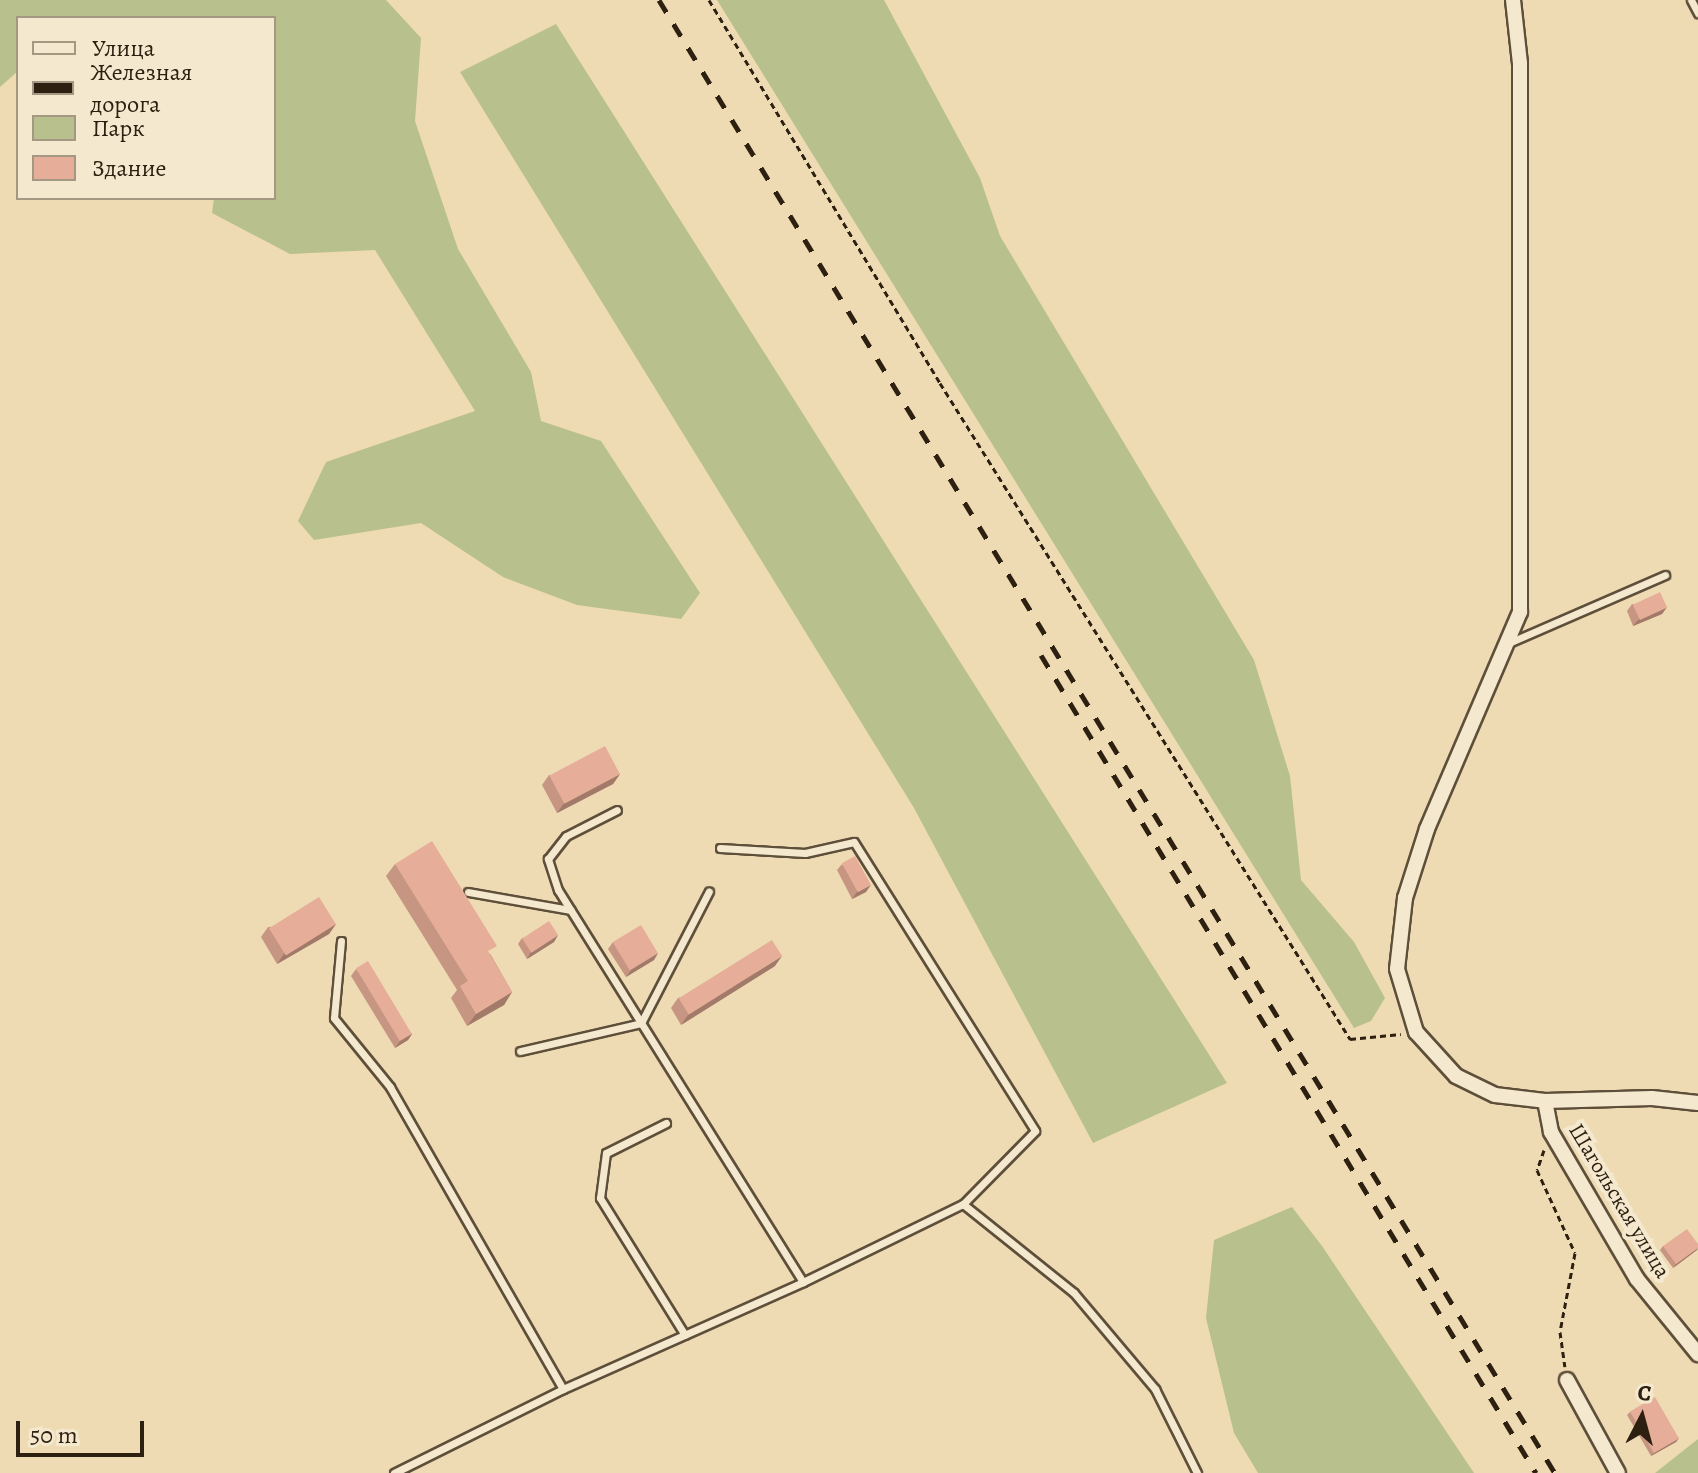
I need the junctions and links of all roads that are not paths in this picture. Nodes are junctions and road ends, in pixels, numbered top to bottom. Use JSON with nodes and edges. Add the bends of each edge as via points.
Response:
{"nodes":[{"id":1,"x":1513,"y":0,"type":"edge"},
{"id":2,"x":1691,"y":0,"type":"edge"},
{"id":3,"x":1698,"y":13,"type":"edge"},
{"id":4,"x":1665,"y":575,"type":"dead end"},
{"id":5,"x":1511,"y":642,"type":"junction"},
{"id":6,"x":617,"y":810,"type":"dead end"},
{"id":7,"x":720,"y":848,"type":"dead end"},
{"id":8,"x":709,"y":891,"type":"dead end"},
{"id":9,"x":468,"y":892,"type":"edge"},
{"id":10,"x":570,"y":910,"type":"junction"},
{"id":11,"x":341,"y":941,"type":"dead end"},
{"id":12,"x":641,"y":1023,"type":"junction"},
{"id":13,"x":520,"y":1051,"type":"dead end"},
{"id":14,"x":1545,"y":1101,"type":"junction"},
{"id":15,"x":1698,"y":1103,"type":"edge"},
{"id":16,"x":666,"y":1123,"type":"dead end"},
{"id":17,"x":963,"y":1204,"type":"junction"},
{"id":18,"x":803,"y":1282,"type":"junction"},
{"id":19,"x":685,"y":1335,"type":"junction"},
{"id":20,"x":1698,"y":1354,"type":"edge"},
{"id":21,"x":1567,"y":1380,"type":"road end"},
{"id":22,"x":563,"y":1389,"type":"junction"},
{"id":23,"x":394,"y":1473,"type":"edge"},
{"id":24,"x":1197,"y":1473,"type":"edge"},
{"id":25,"x":1618,"y":1473,"type":"edge"}],
"edges":[{"from":1,"to":5,"type":"street","via":[[1520,63],[1520,612]]},
{"from":2,"to":3,"type":"lane"},
{"from":4,"to":5,"type":"lane"},
{"from":5,"to":14,"type":"street","via":[[1427,829],[1405,898],[1397,969],[1416,1032],[1456,1076],[1495,1095]]},
{"from":6,"to":10,"type":"lane","via":[[566,836],[548,859]]},
{"from":7,"to":17,"type":"lane","via":[[805,853],[854,842],[1035,1131]]},
{"from":8,"to":12,"type":"lane"},
{"from":9,"to":10,"type":"lane"},
{"from":10,"to":12,"type":"lane"},
{"from":11,"to":22,"type":"lane","via":[[334,1018],[390,1087]]},
{"from":12,"to":13,"type":"lane"},
{"from":12,"to":18,"type":"lane"},
{"from":14,"to":15,"type":"street","via":[[1652,1098]]},
{"from":14,"to":20,"type":"street","name":"Шагольская улица","via":[[1551,1132],[1637,1279]]},
{"from":16,"to":19,"type":"lane","via":[[606,1153],[600,1198]]},
{"from":17,"to":18,"type":"lane"},
{"from":17,"to":24,"type":"lane","via":[[1074,1293],[1155,1389]]},
{"from":18,"to":19,"type":"lane"},
{"from":19,"to":22,"type":"lane"},
{"from":21,"to":25,"type":"street"},
{"from":22,"to":23,"type":"lane"}]}
